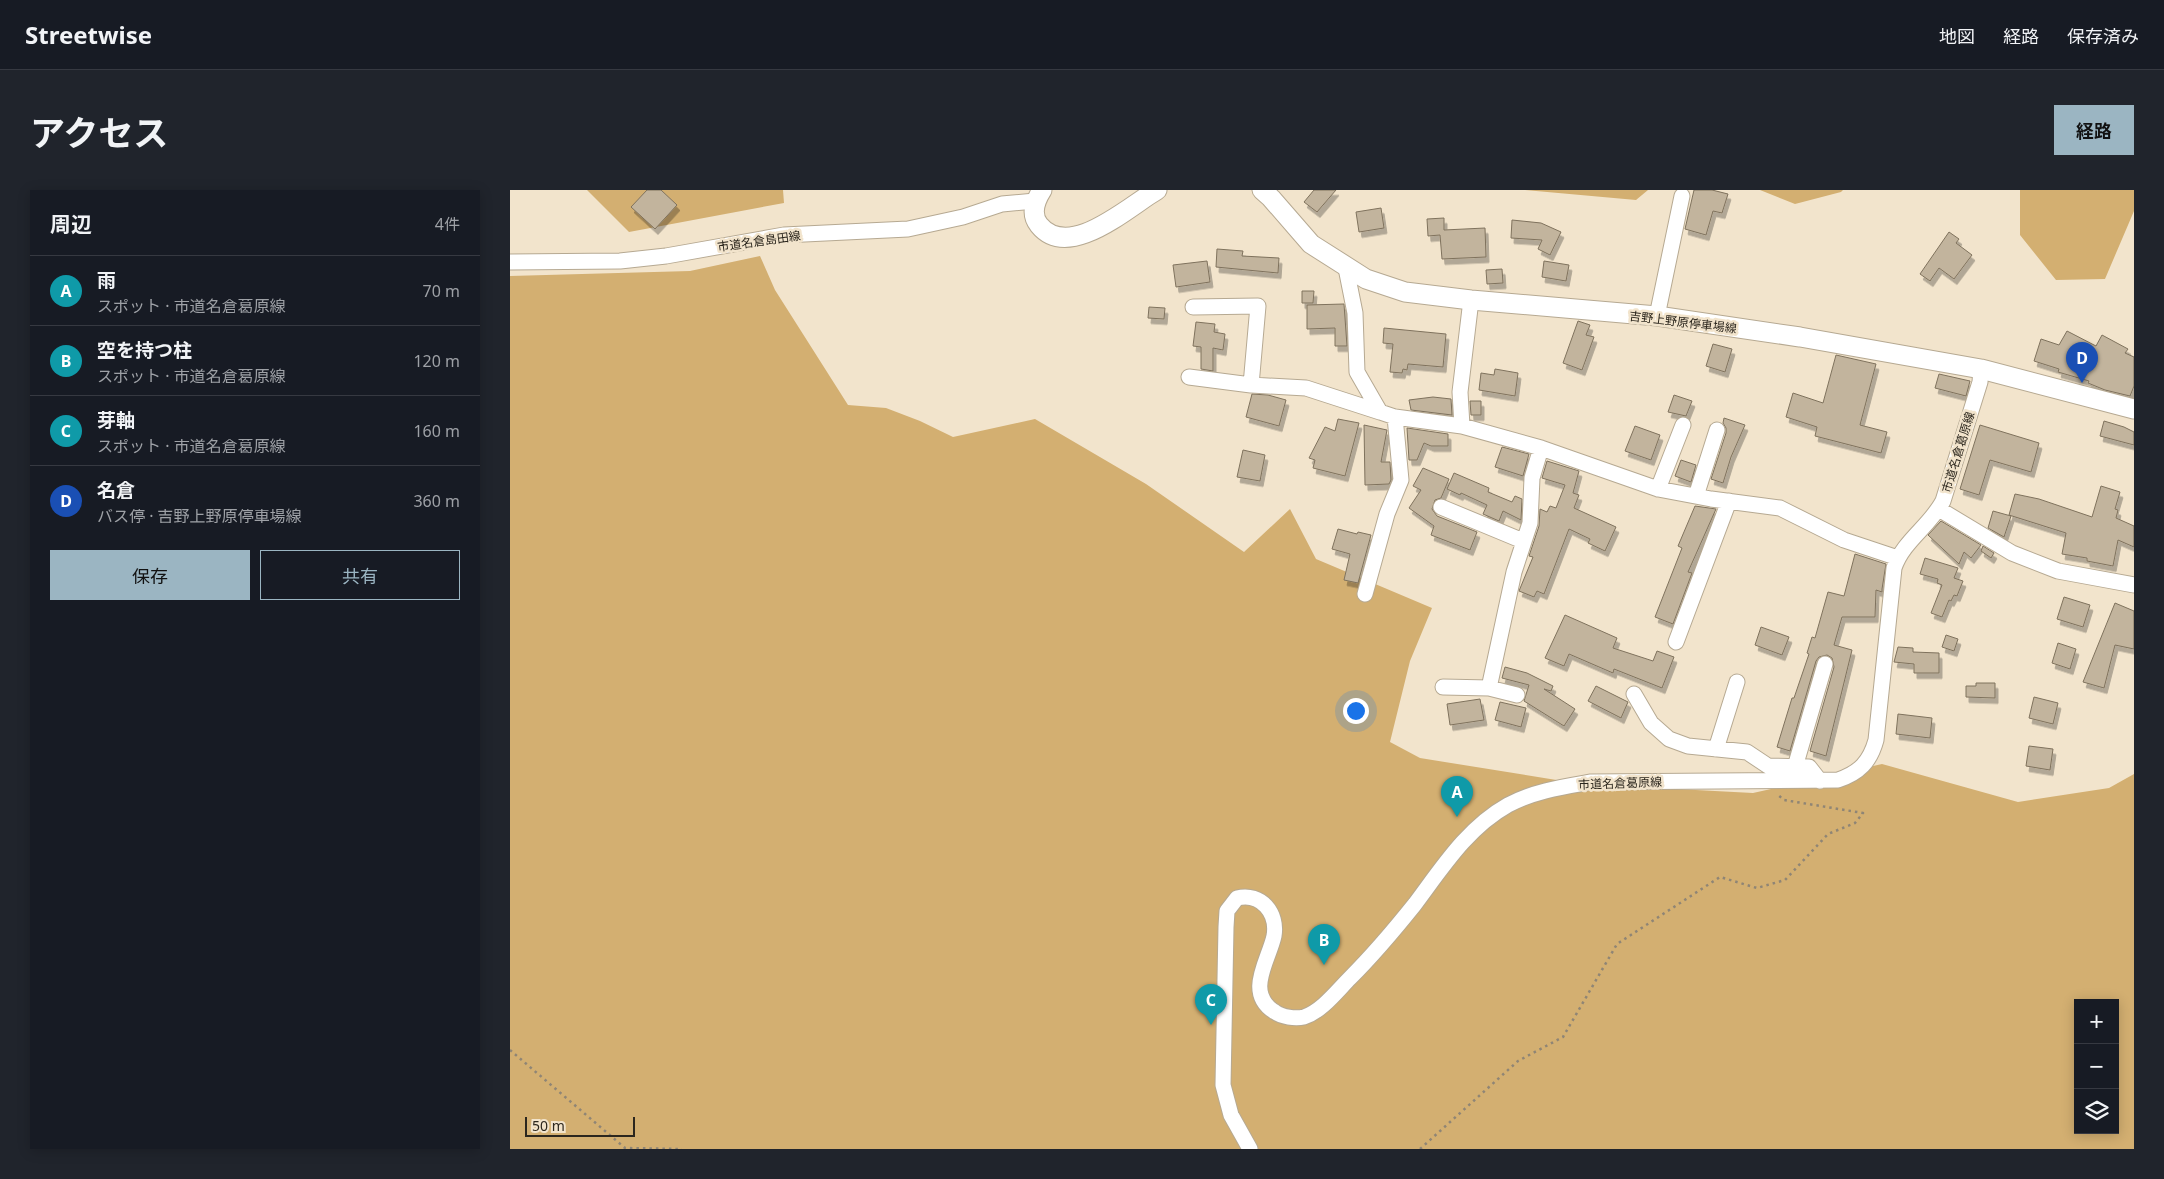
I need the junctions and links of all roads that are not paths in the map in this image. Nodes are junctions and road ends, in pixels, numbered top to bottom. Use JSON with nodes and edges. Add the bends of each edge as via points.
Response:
{"nodes":[{"id":1,"x":1157,"y":190,"type":"edge"},
{"id":2,"x":1262,"y":190,"type":"edge"},
{"id":3,"x":1038,"y":195,"type":"edge"},
{"id":4,"x":1682,"y":196,"type":"dead end"},
{"id":5,"x":510,"y":262,"type":"edge"},
{"id":6,"x":1346,"y":268,"type":"junction"},
{"id":7,"x":1471,"y":300,"type":"junction"},
{"id":8,"x":1193,"y":307,"type":"dead end"},
{"id":9,"x":1656,"y":316,"type":"junction"},
{"id":10,"x":1981,"y":369,"type":"junction"},
{"id":11,"x":1189,"y":377,"type":"dead end"},
{"id":12,"x":1251,"y":385,"type":"junction"},
{"id":13,"x":2134,"y":409,"type":"edge"},
{"id":14,"x":1380,"y":412,"type":"junction"},
{"id":15,"x":1395,"y":418,"type":"junction"},
{"id":16,"x":1683,"y":425,"type":"dead end"},
{"id":17,"x":1462,"y":426,"type":"junction"},
{"id":18,"x":1717,"y":430,"type":"dead end"},
{"id":19,"x":1541,"y":448,"type":"junction"},
{"id":20,"x":1658,"y":489,"type":"junction"},
{"id":21,"x":1696,"y":496,"type":"junction"},
{"id":22,"x":1729,"y":501,"type":"junction"},
{"id":23,"x":1441,"y":507,"type":"dead end"},
{"id":24,"x":1939,"y":509,"type":"junction"},
{"id":25,"x":1524,"y":542,"type":"junction"},
{"id":26,"x":1898,"y":558,"type":"junction"},
{"id":27,"x":2134,"y":585,"type":"edge"},
{"id":28,"x":1365,"y":594,"type":"dead end"},
{"id":29,"x":1676,"y":642,"type":"dead end"},
{"id":30,"x":1826,"y":664,"type":"dead end"},
{"id":31,"x":1737,"y":682,"type":"dead end"},
{"id":32,"x":1443,"y":687,"type":"dead end"},
{"id":33,"x":1489,"y":688,"type":"junction"},
{"id":34,"x":1634,"y":694,"type":"dead end"},
{"id":35,"x":1517,"y":695,"type":"dead end"},
{"id":36,"x":1716,"y":749,"type":"junction"},
{"id":37,"x":1795,"y":767,"type":"junction"},
{"id":38,"x":1820,"y":781,"type":"junction"},
{"id":39,"x":1250,"y":1149,"type":"edge"}],
"edges":[{"from":1,"to":3,"type":"main road","via":[[1099,228],[1078,237],[1061,237],[1046,232],[1038,224],[1034,213]]},
{"from":2,"to":6,"type":"main road","name":"吉野上野原停車場線","via":[[1311,244]]},
{"from":3,"to":5,"type":"street","name":"市道名倉島田線","via":[[908,229],[784,235],[620,261]]},
{"from":4,"to":9,"type":"street"},
{"from":6,"to":7,"type":"main road","name":"吉野上野原停車場線","via":[[1383,286],[1405,292]]},
{"from":6,"to":14,"type":"street","via":[[1355,313],[1357,372]]},
{"from":7,"to":9,"type":"main road","name":"吉野上野原停車場線"},
{"from":7,"to":17,"type":"street","via":[[1460,392]]},
{"from":8,"to":12,"type":"street","via":[[1258,306]]},
{"from":9,"to":10,"type":"main road","name":"吉野上野原停車場線"},
{"from":10,"to":13,"type":"main road","name":"吉野上野原停車場線"},
{"from":10,"to":24,"type":"street","name":"市道名倉葛原線","via":[[1980,382]]},
{"from":11,"to":12,"type":"street"},
{"from":12,"to":14,"type":"street","via":[[1306,388]]},
{"from":14,"to":15,"type":"street"},
{"from":15,"to":17,"type":"street"},
{"from":15,"to":28,"type":"street","via":[[1401,480],[1387,514]]},
{"from":16,"to":20,"type":"street"},
{"from":17,"to":19,"type":"street"},
{"from":18,"to":21,"type":"street"},
{"from":19,"to":20,"type":"street"},
{"from":19,"to":25,"type":"street","via":[[1532,478],[1530,523]]},
{"from":20,"to":21,"type":"street"},
{"from":21,"to":22,"type":"street"},
{"from":22,"to":26,"type":"street","via":[[1780,508],[1844,540]]},
{"from":22,"to":29,"type":"street"},
{"from":23,"to":25,"type":"street"},
{"from":24,"to":26,"type":"street","name":"市道名倉葛原線"},
{"from":24,"to":27,"type":"street","via":[[2012,553],[2058,571]]},
{"from":25,"to":33,"type":"street","via":[[1502,619]]},
{"from":26,"to":38,"type":"street","name":"市道名倉葛原線","via":[[1892,581],[1873,751],[1863,768],[1852,776]]},
{"from":30,"to":37,"type":"street"},
{"from":31,"to":36,"type":"street"},
{"from":32,"to":33,"type":"street"},
{"from":33,"to":35,"type":"street"},
{"from":34,"to":36,"type":"street","via":[[1650,722],[1669,740]]},
{"from":36,"to":37,"type":"street","via":[[1747,752],[1768,766]]},
{"from":37,"to":38,"type":"street","via":[[1809,767]]},
{"from":38,"to":39,"type":"street","name":"市道名倉葛原線","via":[[1591,782],[1541,791],[1509,805],[1481,824],[1456,849],[1361,967],[1313,1013],[1302,1017],[1282,1016],[1273,1011],[1261,995],[1260,977],[1274,936],[1272,915],[1261,900],[1237,898],[1228,911],[1226,927],[1223,1085],[1231,1115]]}]}
